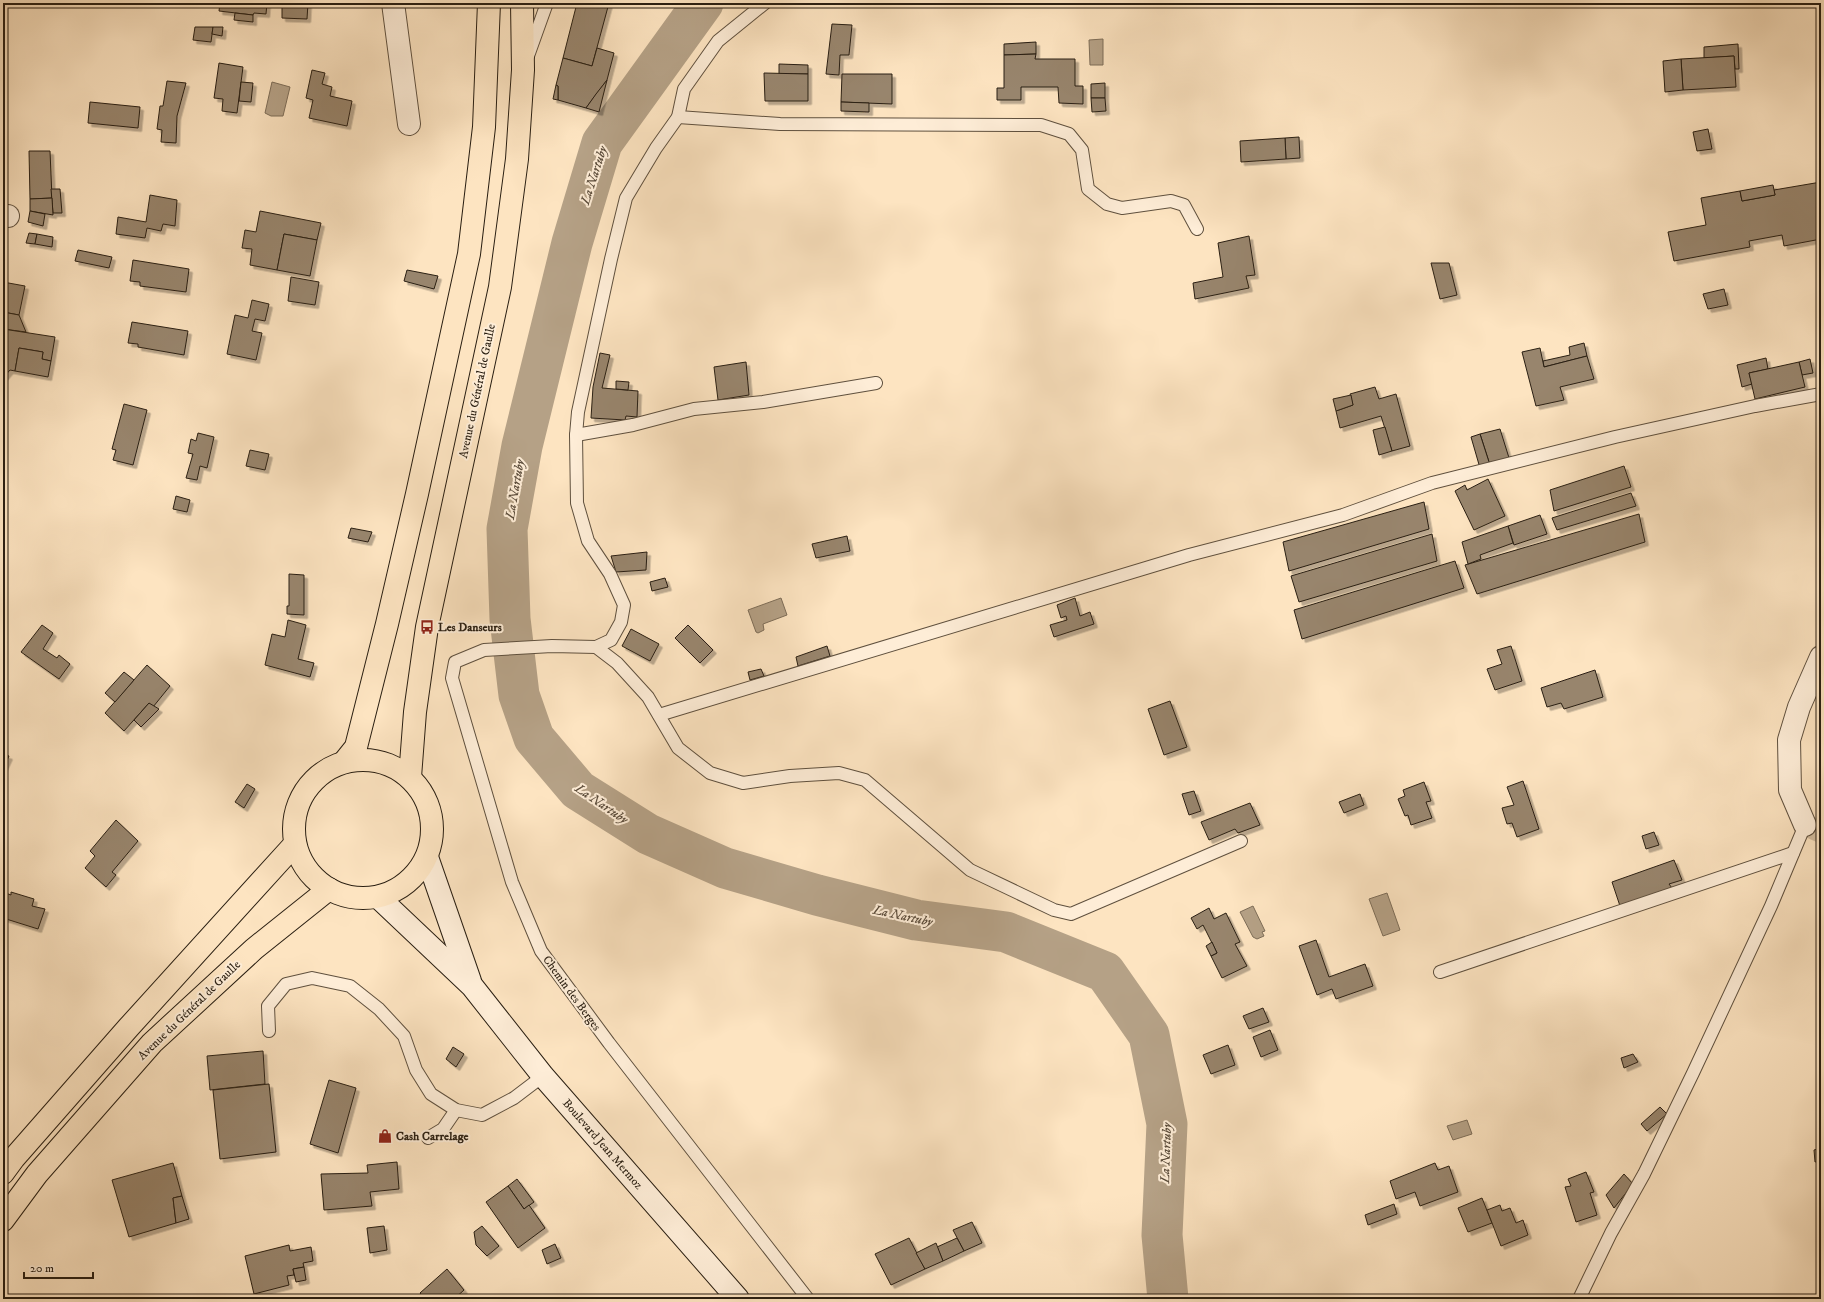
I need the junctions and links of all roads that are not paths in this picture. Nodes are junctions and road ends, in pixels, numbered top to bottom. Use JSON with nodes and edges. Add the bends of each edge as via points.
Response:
{"nodes":[{"id":1,"x":393,"y":3,"type":"edge"},
{"id":2,"x":489,"y":3,"type":"edge"},
{"id":3,"x":522,"y":3,"type":"edge"},
{"id":4,"x":547,"y":3,"type":"edge"},
{"id":5,"x":765,"y":3,"type":"edge"},
{"id":6,"x":523,"y":70,"type":"junction"},
{"id":7,"x":678,"y":117,"type":"junction"},
{"id":8,"x":409,"y":124,"type":"dead end"},
{"id":9,"x":1197,"y":230,"type":"dead end"},
{"id":10,"x":876,"y":383,"type":"dead end"},
{"id":11,"x":1821,"y":394,"type":"edge"},
{"id":12,"x":576,"y":435,"type":"junction"},
{"id":13,"x":596,"y":647,"type":"junction"},
{"id":14,"x":1821,"y":657,"type":"edge"},
{"id":15,"x":659,"y":715,"type":"junction"},
{"id":16,"x":344,"y":762,"type":"junction"},
{"id":17,"x":410,"y":777,"type":"junction"},
{"id":18,"x":1805,"y":825,"type":"joint"},
{"id":19,"x":1241,"y":841,"type":"dead end"},
{"id":20,"x":295,"y":844,"type":"junction"},
{"id":21,"x":1793,"y":853,"type":"junction"},
{"id":22,"x":427,"y":857,"type":"junction"},
{"id":23,"x":329,"y":889,"type":"junction"},
{"id":24,"x":378,"y":897,"type":"junction"},
{"id":25,"x":1440,"y":972,"type":"dead end"},
{"id":26,"x":472,"y":986,"type":"junction"},
{"id":27,"x":269,"y":1030,"type":"dead end"},
{"id":28,"x":543,"y":1076,"type":"junction"},
{"id":29,"x":456,"y":1110,"type":"junction"},
{"id":30,"x":428,"y":1138,"type":"dead end"},
{"id":31,"x":3,"y":1173,"type":"edge"},
{"id":32,"x":3,"y":1220,"type":"edge"},
{"id":33,"x":738,"y":1299,"type":"edge"},
{"id":34,"x":808,"y":1299,"type":"edge"},
{"id":35,"x":1579,"y":1299,"type":"edge"}],
"edges":[{"from":1,"to":8,"type":"main road"},
{"from":2,"to":16,"type":"main road","via":[[484,127],[469,254],[387,624],[356,747]]},
{"from":3,"to":6,"type":"main road","name":"Avenue du Général de Gaulle"},
{"from":4,"to":6,"type":"lane"},
{"from":5,"to":7,"type":"lane","via":[[718,41],[684,89]]},
{"from":6,"to":17,"type":"main road","name":"Avenue du Général de Gaulle","via":[[517,159],[500,287],[427,627],[415,712]]},
{"from":7,"to":9,"type":"lane","via":[[780,124],[1041,125],[1069,134],[1082,150],[1088,189],[1107,204],[1122,208],[1171,201],[1184,205]]},
{"from":7,"to":12,"type":"lane","via":[[626,198],[578,412]]},
{"from":10,"to":12,"type":"lane","via":[[762,402],[694,409],[633,425]]},
{"from":11,"to":15,"type":"lane","via":[[1615,437],[1432,483],[1343,515],[1189,555]]},
{"from":12,"to":13,"type":"lane","via":[[577,502],[588,541],[610,574],[624,605],[621,622],[611,640]]},
{"from":13,"to":15,"type":"lane","via":[[617,663],[648,697]]},
{"from":13,"to":34,"type":"lane","name":"Chemin des Berges","via":[[552,646],[484,650],[455,662],[452,678],[512,882],[541,951],[608,1043]]},
{"from":14,"to":18,"type":"main road","via":[[1799,707],[1789,740],[1790,790]]},
{"from":15,"to":19,"type":"lane","via":[[678,748],[710,773],[743,783],[790,776],[839,773],[865,780],[970,870],[1054,910],[1070,914]]},
{"from":16,"to":17,"type":"main road","via":[[367,759],[390,764]]},
{"from":16,"to":20,"type":"main road","via":[[324,770],[309,785],[298,803],[294,823]]},
{"from":17,"to":22,"type":"main road","via":[[424,794],[431,814],[433,836]]},
{"from":18,"to":21,"type":"lane"},
{"from":20,"to":23,"type":"main road","via":[[302,862],[314,878]]},
{"from":20,"to":31,"type":"main road","via":[[128,1028]]},
{"from":21,"to":25,"type":"lane"},
{"from":21,"to":35,"type":"lane","via":[[1693,1073]]},
{"from":22,"to":24,"type":"main road","via":[[415,875],[398,889]]},
{"from":22,"to":26,"type":"main road","name":"Boulevard Jean Mermoz"},
{"from":23,"to":24,"type":"main road","via":[[345,896]]},
{"from":23,"to":32,"type":"main road","name":"Avenue du Général de Gaulle","via":[[254,949],[152,1043],[37,1174]]},
{"from":24,"to":26,"type":"main road","name":"Boulevard Jean Mermoz"},
{"from":26,"to":28,"type":"main road","name":"Boulevard Jean Mermoz"},
{"from":27,"to":29,"type":"lane","via":[[268,1006],[286,984],[312,978],[350,986],[379,1009],[404,1036],[416,1070],[431,1094]]},
{"from":28,"to":29,"type":"lane","via":[[514,1098],[482,1114]]},
{"from":28,"to":33,"type":"main road","name":"Boulevard Jean Mermoz"},
{"from":29,"to":30,"type":"lane","via":[[443,1129]]}]}
